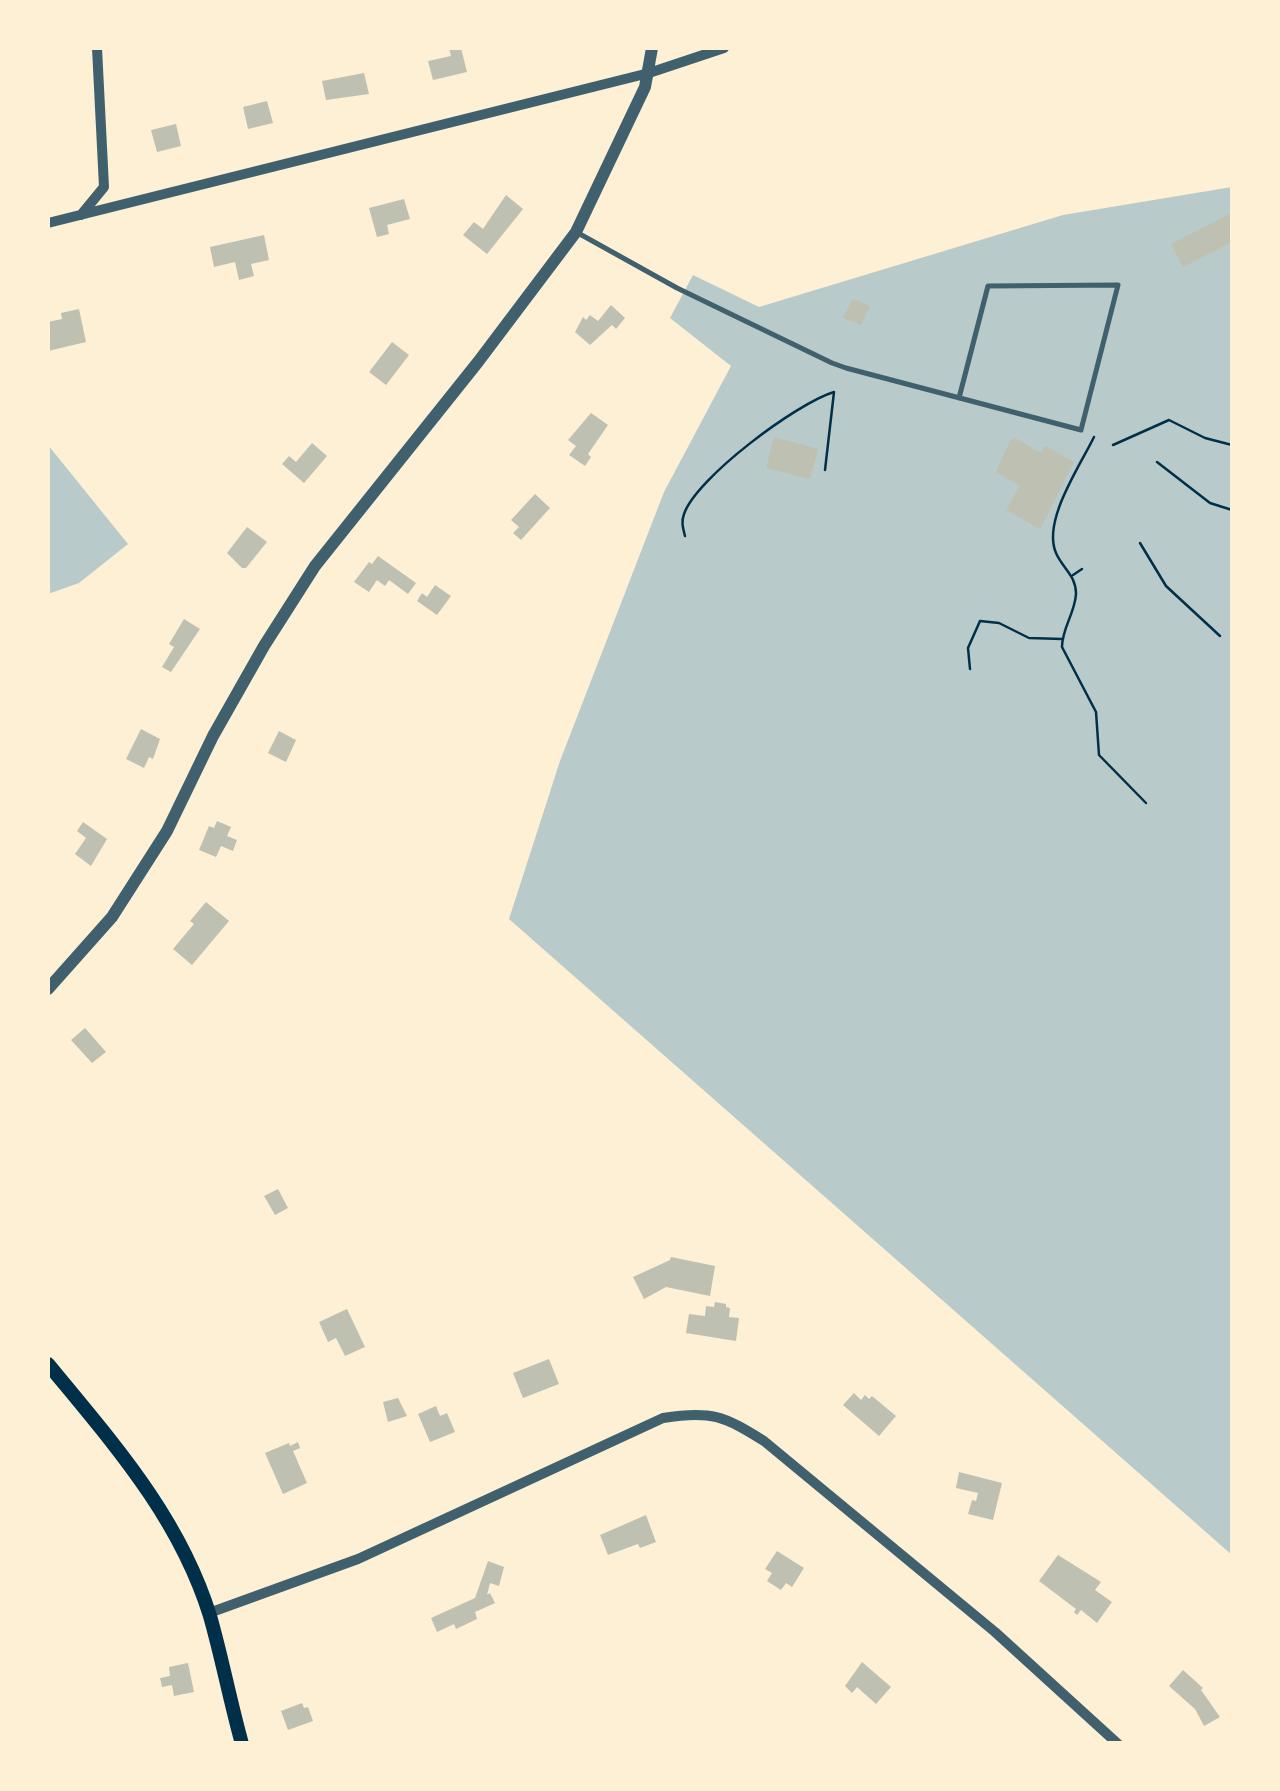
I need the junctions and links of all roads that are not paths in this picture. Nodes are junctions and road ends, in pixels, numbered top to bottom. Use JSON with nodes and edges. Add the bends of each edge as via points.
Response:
{"nodes":[{"id":1,"x":97,"y":48,"type":"edge"},
{"id":2,"x":652,"y":48,"type":"edge"},
{"id":3,"x":724,"y":48,"type":"edge"},
{"id":4,"x":649,"y":74,"type":"junction"},
{"id":5,"x":80,"y":216,"type":"junction"},
{"id":6,"x":48,"y":223,"type":"edge"},
{"id":7,"x":576,"y":232,"type":"junction"},
{"id":8,"x":959,"y":398,"type":"junction"},
{"id":9,"x":48,"y":989,"type":"edge"},
{"id":10,"x":48,"y":1364,"type":"edge"},
{"id":11,"x":209,"y":1613,"type":"junction"},
{"id":12,"x":242,"y":1744,"type":"edge"},
{"id":13,"x":1118,"y":1744,"type":"edge"}],
"edges":[{"from":1,"to":5,"type":"street","via":[[104,187]]},
{"from":2,"to":4,"type":"street"},
{"from":3,"to":4,"type":"street"},
{"from":4,"to":5,"type":"street"},
{"from":4,"to":7,"type":"street"},
{"from":5,"to":6,"type":"street"},
{"from":7,"to":8,"type":"lane","via":[[820,358]]},
{"from":7,"to":9,"type":"street","via":[[315,566],[213,736],[167,830],[112,917]]},
{"from":8,"to":8,"type":"lane","via":[[1081,430],[1118,286],[988,286]]},
{"from":10,"to":11,"type":"main road","via":[[140,1476]]},
{"from":11,"to":12,"type":"main road"},
{"from":11,"to":13,"type":"street","via":[[358,1559],[663,1418],[694,1413],[728,1419],[764,1441]]}]}
